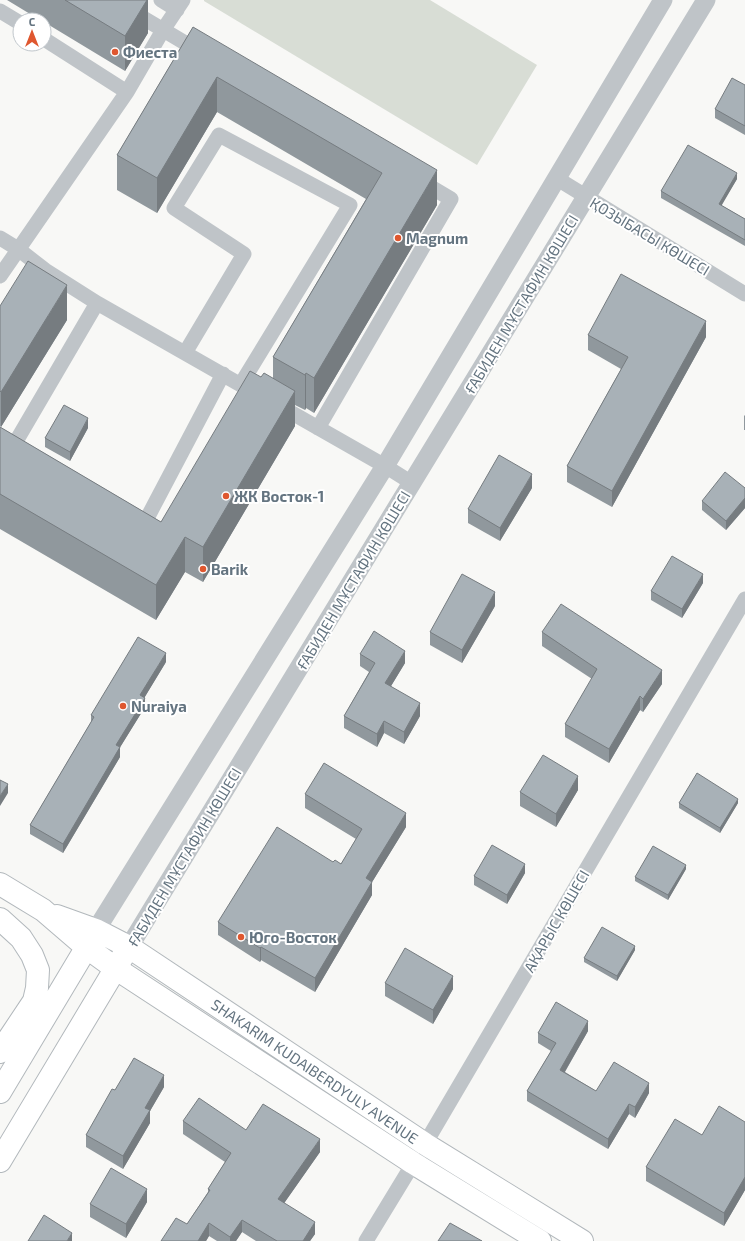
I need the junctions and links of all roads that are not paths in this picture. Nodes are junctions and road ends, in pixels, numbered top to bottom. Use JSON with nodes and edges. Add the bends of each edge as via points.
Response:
{"nodes":[{"id":1,"x":114,"y":0,"type":"edge"},
{"id":2,"x":161,"y":0,"type":"edge"},
{"id":3,"x":663,"y":0,"type":"edge"},
{"id":4,"x":706,"y":0,"type":"edge"},
{"id":5,"x":180,"y":5,"type":"edge"},
{"id":6,"x":0,"y":11,"type":"edge"},
{"id":7,"x":12,"y":19,"type":"edge"},
{"id":8,"x":163,"y":30,"type":"junction"},
{"id":9,"x":52,"y":44,"type":"edge"},
{"id":10,"x":211,"y":58,"type":"edge"},
{"id":11,"x":127,"y":92,"type":"junction"},
{"id":12,"x":410,"y":175,"type":"edge"},
{"id":13,"x":556,"y":178,"type":"junction"},
{"id":14,"x":586,"y":197,"type":"junction"},
{"id":15,"x":0,"y":238,"type":"edge"},
{"id":16,"x":18,"y":249,"type":"junction"},
{"id":17,"x":0,"y":276,"type":"edge"},
{"id":18,"x":745,"y":294,"type":"edge"},
{"id":19,"x":97,"y":303,"type":"junction"},
{"id":20,"x":185,"y":353,"type":"junction"},
{"id":21,"x":222,"y":374,"type":"junction"},
{"id":22,"x":241,"y":384,"type":"junction"},
{"id":23,"x":318,"y":428,"type":"junction"},
{"id":24,"x":6,"y":447,"type":"edge"},
{"id":25,"x":25,"y":458,"type":"edge"},
{"id":26,"x":385,"y":466,"type":"junction"},
{"id":27,"x":412,"y":483,"type":"junction"},
{"id":28,"x":122,"y":514,"type":"edge"},
{"id":29,"x":745,"y":599,"type":"edge"},
{"id":30,"x":0,"y":884,"type":"edge"},
{"id":31,"x":0,"y":919,"type":"edge"},
{"id":32,"x":91,"y":939,"type":"junction"},
{"id":33,"x":129,"y":947,"type":"junction"},
{"id":34,"x":115,"y":968,"type":"junction"},
{"id":35,"x":0,"y":1052,"type":"edge"},
{"id":36,"x":0,"y":1092,"type":"edge"},
{"id":37,"x":425,"y":1144,"type":"junction"},
{"id":38,"x":0,"y":1161,"type":"edge"},
{"id":39,"x":413,"y":1163,"type":"junction"},
{"id":40,"x":366,"y":1241,"type":"edge"},
{"id":41,"x":540,"y":1241,"type":"edge"},
{"id":42,"x":582,"y":1241,"type":"edge"}],
"edges":[{"from":1,"to":8,"type":"street"},
{"from":2,"to":5,"type":"street"},
{"from":3,"to":13,"type":"street"},
{"from":4,"to":14,"type":"street","name":"ҒАБИДЕН МҰСТАФИН КӨШЕСІ"},
{"from":5,"to":8,"type":"street"},
{"from":6,"to":7,"type":"street"},
{"from":8,"to":10,"type":"street"},
{"from":8,"to":11,"type":"street"},
{"from":9,"to":11,"type":"street"},
{"from":11,"to":16,"type":"street"},
{"from":12,"to":23,"type":"street","via":[[451,199]]},
{"from":13,"to":14,"type":"street","name":"ҚОЗЫБАСЫ КӨШЕСІ"},
{"from":13,"to":26,"type":"street"},
{"from":14,"to":18,"type":"street","name":"ҚОЗЫБАСЫ КӨШЕСІ"},
{"from":14,"to":27,"type":"street","name":"ҒАБИДЕН МҰСТАФИН КӨШЕСІ"},
{"from":15,"to":16,"type":"street"},
{"from":16,"to":17,"type":"street"},
{"from":16,"to":19,"type":"street","via":[[45,270]]},
{"from":19,"to":20,"type":"street"},
{"from":19,"to":24,"type":"street"},
{"from":20,"to":21,"type":"street"},
{"from":20,"to":22,"type":"street","via":[[244,254],[174,208],[219,135],[350,206]]},
{"from":21,"to":22,"type":"street"},
{"from":21,"to":28,"type":"street","via":[[143,526]]},
{"from":22,"to":23,"type":"street"},
{"from":23,"to":26,"type":"street"},
{"from":24,"to":25,"type":"street"},
{"from":26,"to":27,"type":"street"},
{"from":26,"to":32,"type":"street"},
{"from":27,"to":33,"type":"street","name":"ҒАБИДЕН МҰСТАФИН КӨШЕСІ"},
{"from":29,"to":37,"type":"street","name":"АҚАРЫС КӨШЕСІ"},
{"from":30,"to":32,"type":"main road","name":"SHAKARIM KUDAIBERDYULY AVENUE"},
{"from":31,"to":35,"type":"main road","via":[[21,938],[38,970],[34,1001]]},
{"from":32,"to":33,"type":"main road","name":"SHAKARIM KUDAIBERDYULY AVENUE"},
{"from":32,"to":34,"type":"main road","name":"SHAKARIM KUDAIBERDYULY AVENUE"},
{"from":32,"to":36,"type":"main road"},
{"from":33,"to":34,"type":"main road","name":"ҒАБИДЕН МҰСТАФИН КӨШЕСІ"},
{"from":33,"to":37,"type":"main road","name":"SHAKARIM KUDAIBERDYULY AVENUE"},
{"from":34,"to":38,"type":"main road","name":"ҒАБИДЕН МҰСТАФИН КӨШЕСІ"},
{"from":34,"to":39,"type":"main road","name":"SHAKARIM KUDAIBERDYULY AVENUE"},
{"from":37,"to":39,"type":"street","name":"АҚАРЫС КӨШЕСІ"},
{"from":37,"to":42,"type":"main road","name":"SHAKARIM KUDAIBERDYULY AVENUE"},
{"from":39,"to":40,"type":"street","name":"АҚАРЫС КӨШЕСІ"},
{"from":39,"to":41,"type":"main road","name":"SHAKARIM KUDAIBERDYULY AVENUE"}]}
